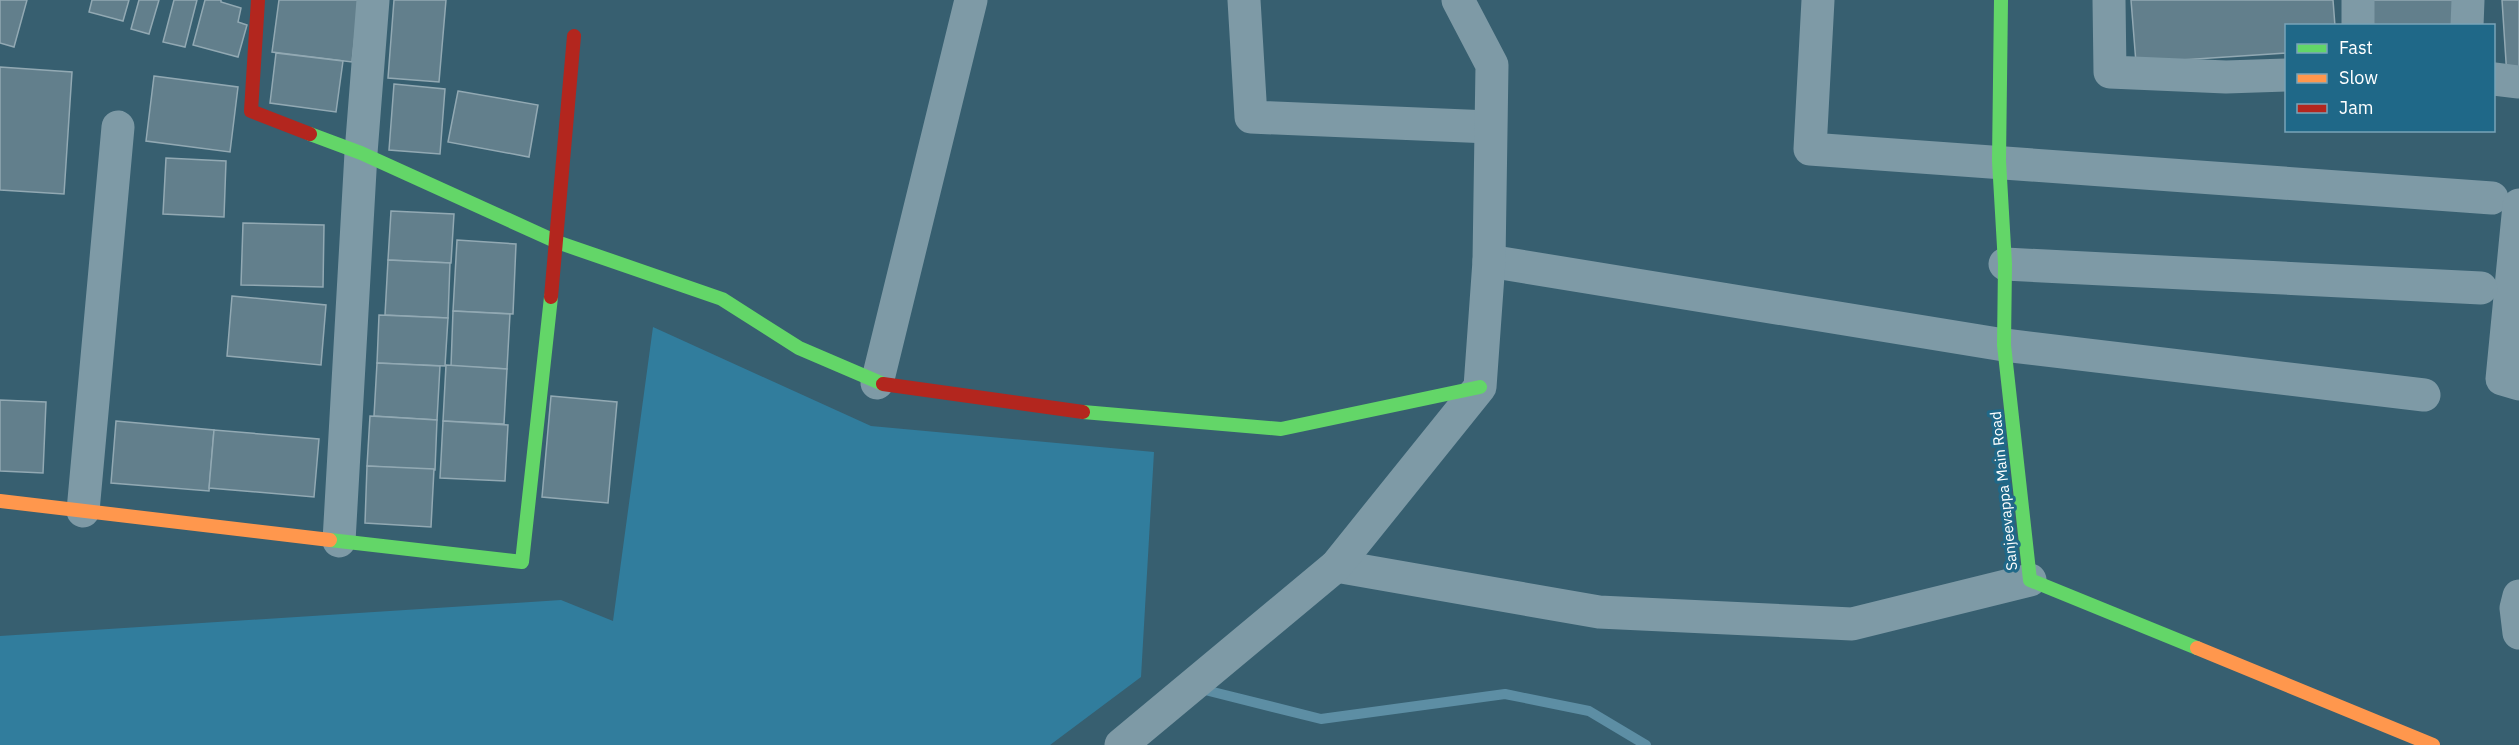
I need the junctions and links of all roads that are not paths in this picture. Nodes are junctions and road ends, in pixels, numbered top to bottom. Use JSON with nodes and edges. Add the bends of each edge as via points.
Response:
{"nodes":[{"id":1,"x":258,"y":0,"type":"edge"},
{"id":2,"x":373,"y":0,"type":"edge"},
{"id":3,"x":971,"y":0,"type":"edge"},
{"id":4,"x":1245,"y":0,"type":"edge"},
{"id":5,"x":1458,"y":0,"type":"edge"},
{"id":6,"x":1818,"y":0,"type":"edge"},
{"id":7,"x":2001,"y":0,"type":"edge"},
{"id":8,"x":2109,"y":0,"type":"edge"},
{"id":9,"x":2358,"y":0,"type":"edge"},
{"id":10,"x":2468,"y":0,"type":"edge"},
{"id":11,"x":2358,"y":24,"type":"edge"},
{"id":12,"x":2467,"y":24,"type":"edge"},
{"id":13,"x":574,"y":36,"type":"dead end"},
{"id":14,"x":2285,"y":75,"type":"edge"},
{"id":15,"x":2495,"y":79,"type":"edge"},
{"id":16,"x":2519,"y":82,"type":"edge"},
{"id":17,"x":118,"y":127,"type":"dead end"},
{"id":18,"x":1490,"y":127,"type":"junction"},
{"id":19,"x":362,"y":153,"type":"junction"},
{"id":20,"x":1999,"y":161,"type":"junction"},
{"id":21,"x":2505,"y":201,"type":"edge"},
{"id":22,"x":557,"y":242,"type":"junction"},
{"id":23,"x":1489,"y":261,"type":"junction"},
{"id":24,"x":2005,"y":264,"type":"junction"},
{"id":25,"x":2481,"y":288,"type":"dead end"},
{"id":26,"x":2004,"y":345,"type":"junction"},
{"id":27,"x":877,"y":383,"type":"junction"},
{"id":28,"x":2519,"y":384,"type":"edge"},
{"id":29,"x":1480,"y":387,"type":"junction"},
{"id":30,"x":2424,"y":395,"type":"dead end"},
{"id":31,"x":0,"y":501,"type":"edge"},
{"id":32,"x":83,"y":511,"type":"junction"},
{"id":33,"x":339,"y":541,"type":"junction"},
{"id":34,"x":1336,"y":566,"type":"junction"},
{"id":35,"x":2030,"y":580,"type":"junction"},
{"id":36,"x":2519,"y":596,"type":"edge"},
{"id":37,"x":2519,"y":633,"type":"edge"},
{"id":38,"x":1121,"y":745,"type":"edge"},
{"id":39,"x":2433,"y":745,"type":"edge"}],
"edges":[{"from":1,"to":19,"type":"street","via":[[250,111]]},
{"from":2,"to":19,"type":"street"},
{"from":3,"to":27,"type":"street"},
{"from":4,"to":18,"type":"street","via":[[1251,117]]},
{"from":5,"to":18,"type":"street","via":[[1492,65]]},
{"from":6,"to":20,"type":"street","via":[[1810,149]]},
{"from":7,"to":20,"type":"street","name":"Sanjeevappa Main Road"},
{"from":8,"to":14,"type":"street","via":[[2110,72]]},
{"from":9,"to":11,"type":"street"},
{"from":10,"to":12,"type":"street"},
{"from":13,"to":22,"type":"street"},
{"from":15,"to":16,"type":"street"},
{"from":17,"to":32,"type":"street"},
{"from":18,"to":23,"type":"street"},
{"from":19,"to":22,"type":"street"},
{"from":19,"to":33,"type":"street"},
{"from":20,"to":21,"type":"street"},
{"from":20,"to":24,"type":"street","name":"Sanjeevappa Main Road"},
{"from":21,"to":28,"type":"street","via":[[2502,379]]},
{"from":22,"to":27,"type":"street","via":[[722,299],[799,348]]},
{"from":22,"to":33,"type":"street","via":[[522,562]]},
{"from":23,"to":26,"type":"street"},
{"from":23,"to":29,"type":"street"},
{"from":24,"to":25,"type":"street"},
{"from":24,"to":26,"type":"street","name":"Sanjeevappa Main Road"},
{"from":26,"to":30,"type":"street"},
{"from":26,"to":35,"type":"street","name":"Sanjeevappa Main Road"},
{"from":27,"to":29,"type":"street","via":[[1106,416],[1281,429]]},
{"from":29,"to":34,"type":"street"},
{"from":31,"to":32,"type":"street"},
{"from":32,"to":33,"type":"street"},
{"from":34,"to":35,"type":"street","via":[[1599,612],[1852,624]]},
{"from":34,"to":38,"type":"street"},
{"from":35,"to":39,"type":"street","name":"Sanjeevappa Main Road"},
{"from":36,"to":37,"type":"street"}]}
